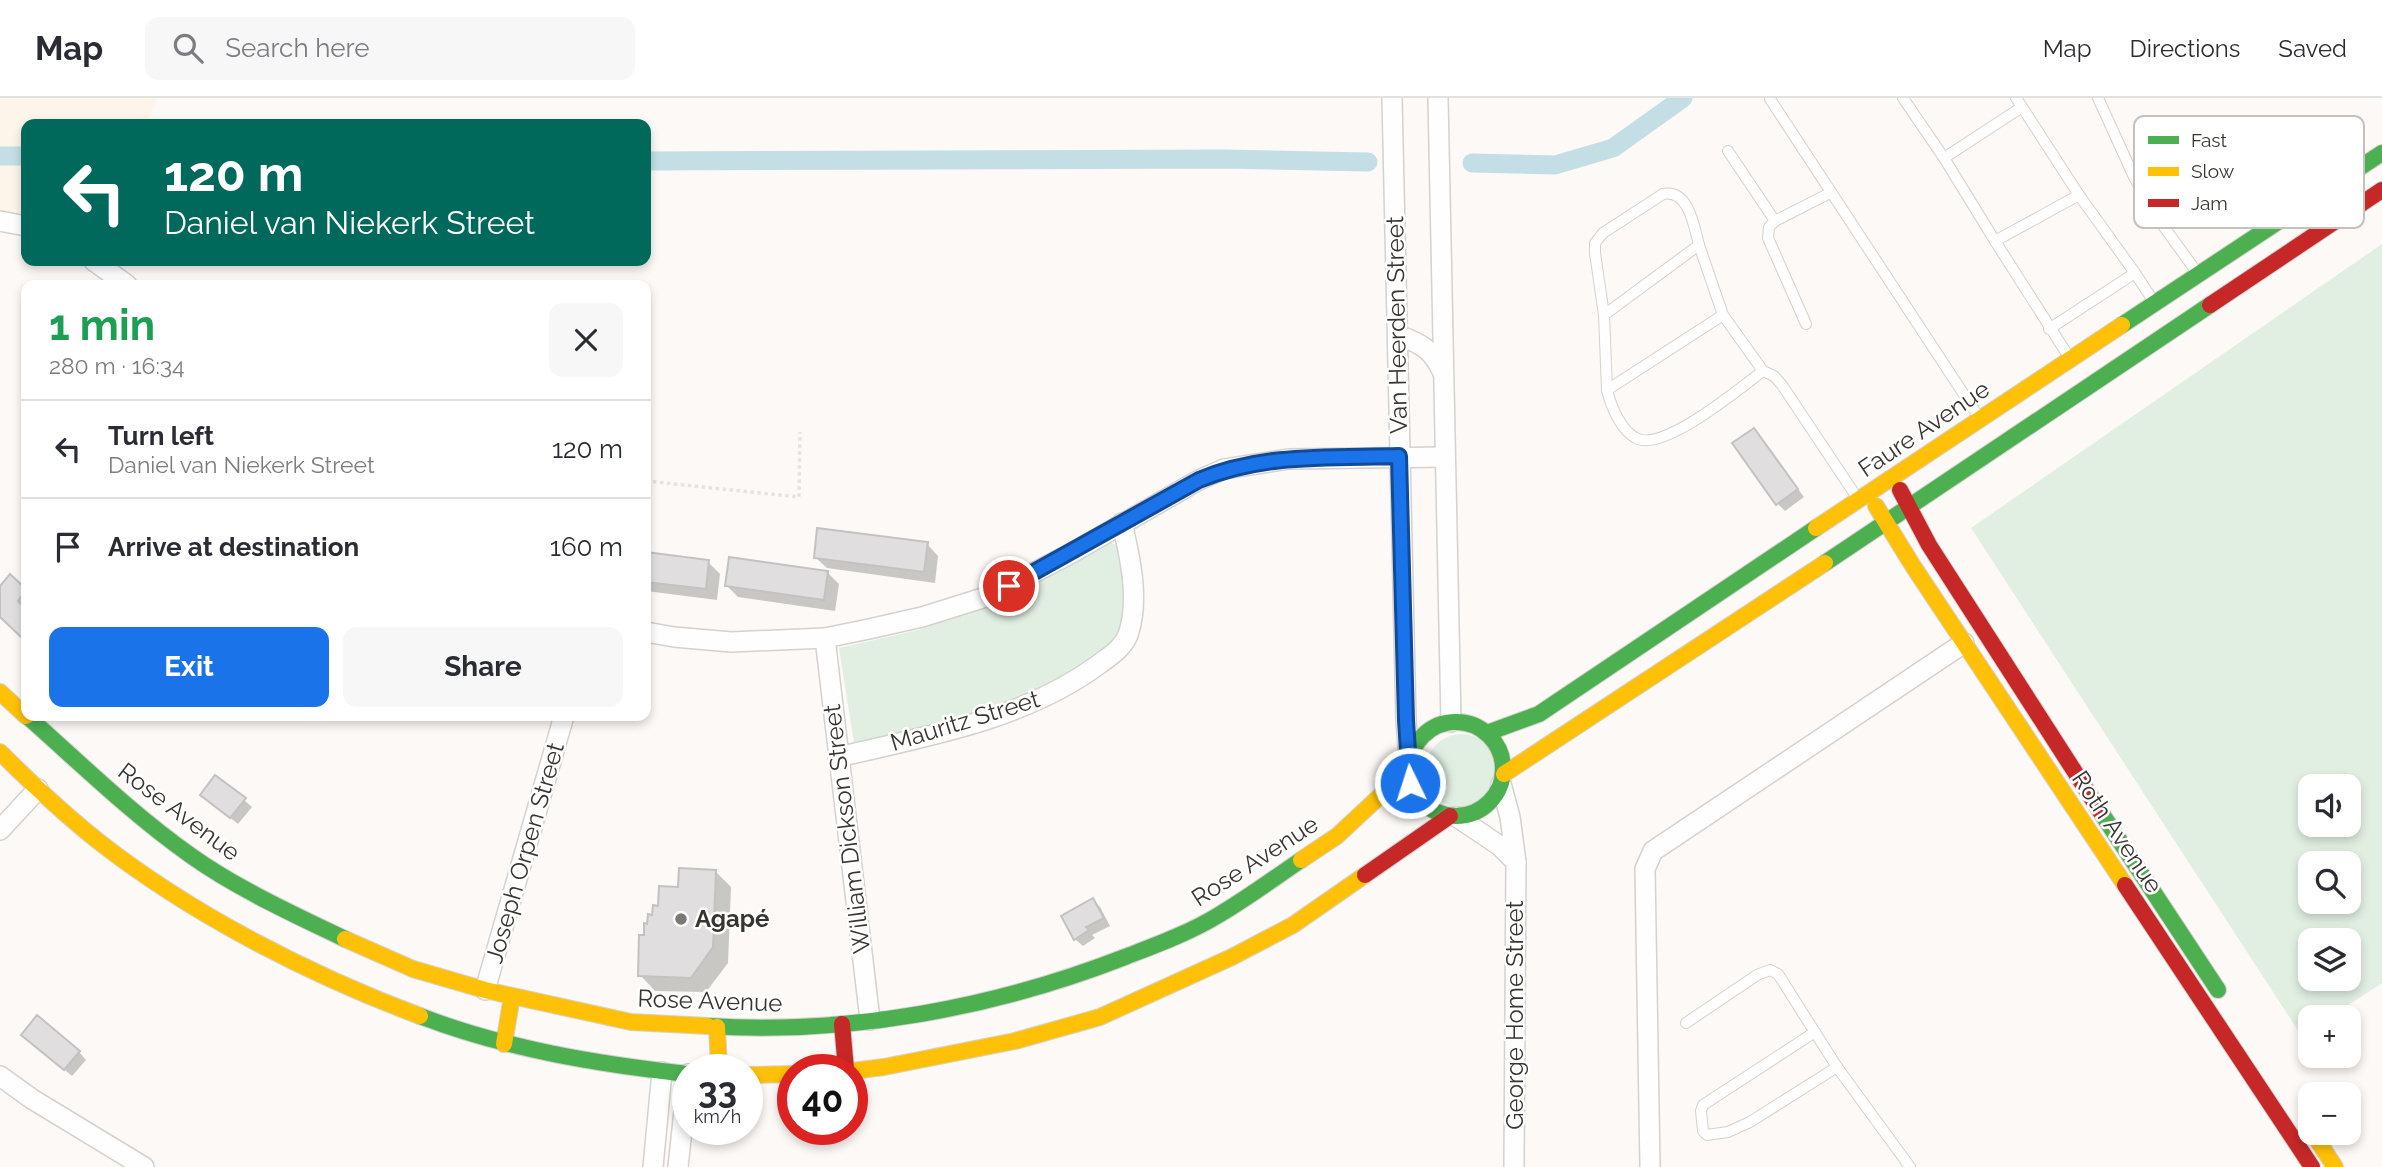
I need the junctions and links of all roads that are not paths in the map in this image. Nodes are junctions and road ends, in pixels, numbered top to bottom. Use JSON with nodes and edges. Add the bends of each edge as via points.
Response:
{"nodes":[{"id":1,"x":1392,"y":98,"type":"edge"},
{"id":2,"x":1438,"y":98,"type":"edge"},
{"id":3,"x":1903,"y":98,"type":"edge"},
{"id":4,"x":2098,"y":98,"type":"edge"},
{"id":5,"x":1770,"y":99,"type":"edge"},
{"id":6,"x":2019,"y":102,"type":"edge"},
{"id":7,"x":1728,"y":151,"type":"dead end"},
{"id":8,"x":2382,"y":153,"type":"edge"},
{"id":9,"x":1944,"y":158,"type":"junction"},
{"id":10,"x":2364,"y":164,"type":"joint"},
{"id":11,"x":2134,"y":177,"type":"edge"},
{"id":12,"x":2381,"y":191,"type":"edge"},
{"id":13,"x":1830,"y":193,"type":"junction"},
{"id":14,"x":2079,"y":195,"type":"junction"},
{"id":15,"x":2364,"y":202,"type":"edge"},
{"id":16,"x":0,"y":221,"type":"edge"},
{"id":17,"x":1775,"y":222,"type":"junction"},
{"id":18,"x":21,"y":225,"type":"edge"},
{"id":19,"x":2165,"y":228,"type":"edge"},
{"id":20,"x":2268,"y":228,"type":"edge"},
{"id":21,"x":2326,"y":228,"type":"edge"},
{"id":22,"x":1996,"y":241,"type":"junction"},
{"id":23,"x":1699,"y":244,"type":"junction"},
{"id":24,"x":101,"y":266,"type":"edge"},
{"id":25,"x":2135,"y":273,"type":"junction"},
{"id":26,"x":2198,"y":275,"type":"junction"},
{"id":27,"x":120,"y":280,"type":"edge"},
{"id":28,"x":2154,"y":303,"type":"junction"},
{"id":29,"x":1604,"y":315,"type":"junction"},
{"id":30,"x":1723,"y":315,"type":"junction"},
{"id":31,"x":1806,"y":324,"type":"dead end"},
{"id":32,"x":2049,"y":329,"type":"junction"},
{"id":33,"x":1398,"y":335,"type":"junction"},
{"id":34,"x":2070,"y":359,"type":"junction"},
{"id":35,"x":1763,"y":371,"type":"junction"},
{"id":36,"x":1443,"y":374,"type":"junction"},
{"id":37,"x":1607,"y":390,"type":"junction"},
{"id":38,"x":1980,"y":419,"type":"junction"},
{"id":39,"x":1399,"y":456,"type":"junction"},
{"id":40,"x":1445,"y":457,"type":"junction"},
{"id":41,"x":1892,"y":479,"type":"junction"},
{"id":42,"x":1864,"y":497,"type":"junction"},
{"id":43,"x":1910,"y":506,"type":"junction"},
{"id":44,"x":1884,"y":522,"type":"junction"},
{"id":45,"x":1122,"y":523,"type":"junction"},
{"id":46,"x":1687,"y":613,"type":"junction"},
{"id":47,"x":651,"y":633,"type":"edge"},
{"id":48,"x":1710,"y":636,"type":"junction"},
{"id":49,"x":825,"y":638,"type":"junction"},
{"id":50,"x":1964,"y":643,"type":"junction"},
{"id":51,"x":0,"y":692,"type":"edge"},
{"id":52,"x":21,"y":711,"type":"edge"},
{"id":53,"x":28,"y":721,"type":"edge"},
{"id":54,"x":563,"y":721,"type":"edge"},
{"id":55,"x":1451,"y":722,"type":"junction"},
{"id":56,"x":1487,"y":733,"type":"junction"},
{"id":57,"x":41,"y":746,"type":"junction"},
{"id":58,"x":0,"y":752,"type":"edge"},
{"id":59,"x":838,"y":757,"type":"junction"},
{"id":60,"x":1409,"y":765,"type":"junction"},
{"id":61,"x":19,"y":771,"type":"junction"},
{"id":62,"x":1503,"y":779,"type":"junction"},
{"id":63,"x":38,"y":789,"type":"junction"},
{"id":64,"x":1453,"y":816,"type":"junction"},
{"id":65,"x":0,"y":830,"type":"edge"},
{"id":66,"x":1516,"y":862,"type":"junction"},
{"id":67,"x":485,"y":990,"type":"junction"},
{"id":68,"x":453,"y":993,"type":"junction"},
{"id":69,"x":512,"y":996,"type":"junction"},
{"id":70,"x":2226,"y":1003,"type":"dead end"},
{"id":71,"x":870,"y":1020,"type":"junction"},
{"id":72,"x":1685,"y":1023,"type":"dead end"},
{"id":73,"x":842,"y":1024,"type":"junction"},
{"id":74,"x":444,"y":1026,"type":"junction"},
{"id":75,"x":717,"y":1027,"type":"junction"},
{"id":76,"x":1815,"y":1032,"type":"junction"},
{"id":77,"x":630,"y":1034,"type":"junction"},
{"id":78,"x":504,"y":1044,"type":"junction"},
{"id":79,"x":718,"y":1054,"type":"edge"},
{"id":80,"x":845,"y":1054,"type":"edge"},
{"id":81,"x":868,"y":1066,"type":"edge"},
{"id":82,"x":1837,"y":1068,"type":"junction"},
{"id":83,"x":628,"y":1069,"type":"junction"},
{"id":84,"x":662,"y":1072,"type":"junction"},
{"id":85,"x":672,"y":1073,"type":"edge"},
{"id":86,"x":0,"y":1076,"type":"edge"},
{"id":87,"x":680,"y":1145,"type":"edge"},
{"id":88,"x":2320,"y":1145,"type":"edge"},
{"id":89,"x":144,"y":1167,"type":"edge"},
{"id":90,"x":653,"y":1167,"type":"edge"},
{"id":91,"x":678,"y":1167,"type":"edge"},
{"id":92,"x":1514,"y":1167,"type":"edge"},
{"id":93,"x":1650,"y":1167,"type":"edge"},
{"id":94,"x":1910,"y":1167,"type":"edge"},
{"id":95,"x":2312,"y":1167,"type":"edge"},
{"id":96,"x":2335,"y":1167,"type":"edge"}],
"edges":[{"from":1,"to":33,"type":"street","name":"Van Heerden Street"},
{"from":2,"to":36,"type":"street","name":"Van Heerden Street"},
{"from":3,"to":9,"type":"lane"},
{"from":4,"to":11,"type":"lane"},
{"from":5,"to":13,"type":"lane"},
{"from":6,"to":9,"type":"lane"},
{"from":6,"to":14,"type":"lane"},
{"from":7,"to":17,"type":"lane"},
{"from":8,"to":10,"type":"street","name":"Faure Avenue"},
{"from":9,"to":22,"type":"lane"},
{"from":10,"to":12,"type":"street"},
{"from":12,"to":15,"type":"street"},
{"from":13,"to":17,"type":"lane"},
{"from":13,"to":38,"type":"lane"},
{"from":14,"to":22,"type":"lane"},
{"from":14,"to":25,"type":"lane"},
{"from":16,"to":18,"type":"street"},
{"from":17,"to":31,"type":"lane","via":[[1769,227],[1768,239]]},
{"from":19,"to":26,"type":"lane"},
{"from":20,"to":26,"type":"street","name":"Faure Avenue"},
{"from":21,"to":43,"type":"street"},
{"from":22,"to":32,"type":"lane"},
{"from":23,"to":29,"type":"lane"},
{"from":23,"to":29,"type":"lane","via":[[1687,206],[1670,193],[1603,233],[1595,243],[1595,253]]},
{"from":23,"to":30,"type":"lane"},
{"from":24,"to":27,"type":"street"},
{"from":25,"to":28,"type":"lane"},
{"from":25,"to":32,"type":"lane"},
{"from":26,"to":28,"type":"street","name":"Faure Avenue"},
{"from":28,"to":34,"type":"street","name":"Faure Avenue"},
{"from":29,"to":37,"type":"lane"},
{"from":30,"to":35,"type":"lane"},
{"from":30,"to":37,"type":"lane"},
{"from":32,"to":34,"type":"lane"},
{"from":33,"to":36,"type":"street","via":[[1420,343],[1435,356]]},
{"from":33,"to":39,"type":"street","name":"Van Heerden Street"},
{"from":34,"to":38,"type":"street","name":"Faure Avenue"},
{"from":35,"to":37,"type":"lane","via":[[1686,426],[1646,440],[1628,432]]},
{"from":35,"to":42,"type":"lane","via":[[1787,391]]},
{"from":36,"to":40,"type":"street","name":"Van Heerden Street"},
{"from":38,"to":41,"type":"street","name":"Faure Avenue"},
{"from":39,"to":40,"type":"street"},
{"from":39,"to":45,"type":"street","via":[[1289,459],[1224,470]]},
{"from":39,"to":60,"type":"street","name":"Van Heerden Street"},
{"from":40,"to":55,"type":"street","name":"Van Heerden Street"},
{"from":41,"to":42,"type":"street","name":"Faure Avenue"},
{"from":41,"to":43,"type":"street","name":"Roth Avenue"},
{"from":42,"to":44,"type":"street","name":"Roth Avenue"},
{"from":42,"to":46,"type":"street","name":"Faure Avenue"},
{"from":43,"to":44,"type":"street"},
{"from":43,"to":70,"type":"street","name":"Roth Avenue","via":[[1929,545]]},
{"from":44,"to":48,"type":"street"},
{"from":44,"to":50,"type":"street","name":"Roth Avenue"},
{"from":45,"to":49,"type":"street","via":[[989,596],[922,617]]},
{"from":45,"to":59,"type":"street","name":"Mauritz Street","via":[[1133,585],[1131,621],[1127,636],[1111,656],[1073,684],[1023,707]]},
{"from":46,"to":48,"type":"street"},
{"from":46,"to":56,"type":"street","name":"Faure Avenue","via":[[1539,714]]},
{"from":47,"to":49,"type":"street","via":[[731,642]]},
{"from":48,"to":62,"type":"street"},
{"from":49,"to":59,"type":"street","name":"William Dickson Street"},
{"from":50,"to":93,"type":"street","via":[[1653,851],[1646,869]]},
{"from":50,"to":95,"type":"street","name":"Roth Avenue"},
{"from":51,"to":52,"type":"street","name":"Rose Avenue"},
{"from":53,"to":57,"type":"street","name":"Rose Avenue"},
{"from":54,"to":67,"type":"street","name":"Joseph Orpen Street"},
{"from":55,"to":56,"type":"street","via":[[1468,723]]},
{"from":55,"to":60,"type":"street","via":[[1428,730],[1412,749]]},
{"from":56,"to":62,"type":"street","via":[[1504,764]]},
{"from":57,"to":61,"type":"street"},
{"from":57,"to":68,"type":"street","name":"Rose Avenue","via":[[191,856],[273,904]]},
{"from":58,"to":61,"type":"street"},
{"from":59,"to":71,"type":"street","name":"William Dickson Street"},
{"from":60,"to":64,"type":"street","via":[[1416,795],[1437,812]]},
{"from":60,"to":71,"type":"street","name":"Rose Avenue","via":[[1337,836],[1216,917],[1149,948],[1016,994],[903,1023]]},
{"from":61,"to":63,"type":"street"},
{"from":62,"to":64,"type":"street","via":[[1484,808]]},
{"from":62,"to":66,"type":"street","name":"George Home Street"},
{"from":63,"to":65,"type":"street"},
{"from":63,"to":74,"type":"street","via":[[71,811],[114,853],[232,929],[326,979]]},
{"from":64,"to":66,"type":"street"},
{"from":64,"to":81,"type":"street","via":[[1293,925],[1100,1017],[1015,1041]]},
{"from":66,"to":92,"type":"street","name":"George Home Street"},
{"from":67,"to":68,"type":"street","name":"Rose Avenue"},
{"from":67,"to":69,"type":"street","name":"Rose Avenue"},
{"from":68,"to":74,"type":"street"},
{"from":69,"to":77,"type":"street","name":"Rose Avenue"},
{"from":69,"to":78,"type":"street"},
{"from":71,"to":73,"type":"street","name":"Rose Avenue"},
{"from":72,"to":76,"type":"lane","via":[[1770,970],[1778,974]]},
{"from":73,"to":75,"type":"street","name":"Rose Avenue"},
{"from":73,"to":80,"type":"street"},
{"from":74,"to":78,"type":"street"},
{"from":75,"to":77,"type":"street","name":"Rose Avenue"},
{"from":75,"to":79,"type":"street"},
{"from":76,"to":82,"type":"lane"},
{"from":76,"to":82,"type":"lane","via":[[1703,1105],[1703,1131],[1717,1135],[1750,1122]]},
{"from":77,"to":83,"type":"street"},
{"from":78,"to":83,"type":"street"},
{"from":82,"to":94,"type":"lane"},
{"from":83,"to":84,"type":"street"},
{"from":84,"to":85,"type":"street"},
{"from":84,"to":90,"type":"street"},
{"from":86,"to":89,"type":"street"},
{"from":87,"to":91,"type":"street"},
{"from":88,"to":96,"type":"street"}]}
